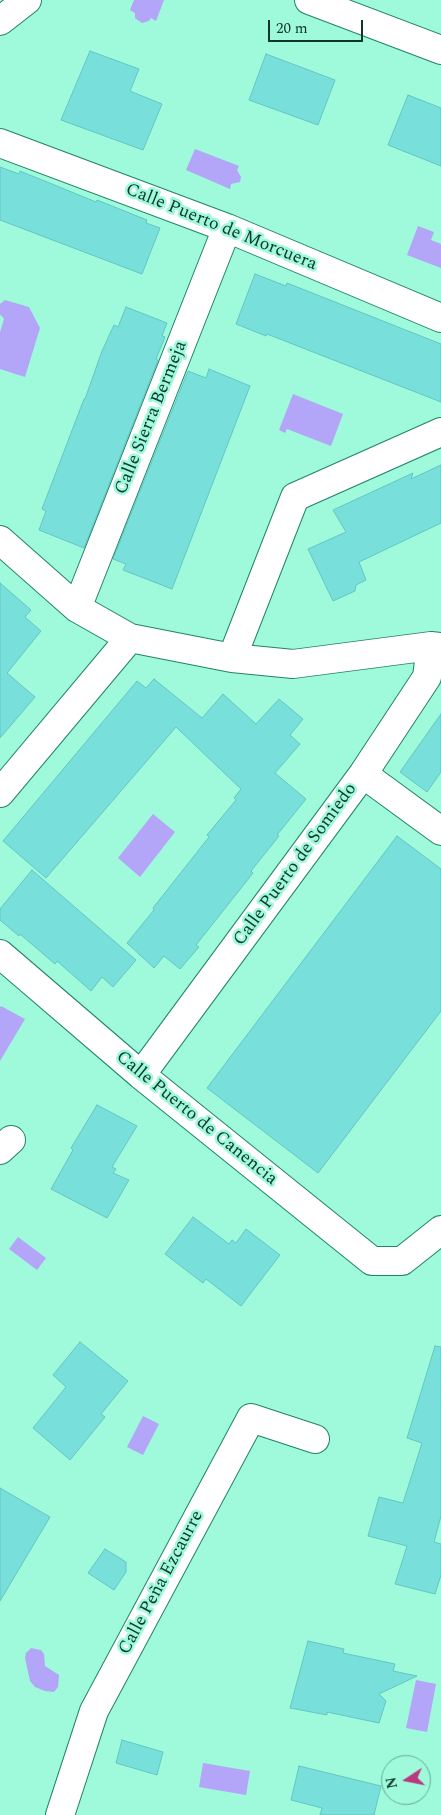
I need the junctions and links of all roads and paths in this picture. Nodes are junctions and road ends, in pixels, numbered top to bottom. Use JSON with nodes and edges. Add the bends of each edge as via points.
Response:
{"nodes":[{"id":1,"x":27,"y":0,"type":"edge"},
{"id":2,"x":309,"y":0,"type":"edge"},
{"id":3,"x":0,"y":20,"type":"edge"},
{"id":4,"x":441,"y":50,"type":"edge"},
{"id":5,"x":0,"y":143,"type":"edge"},
{"id":6,"x":227,"y":228,"type":"junction"},
{"id":7,"x":441,"y":318,"type":"edge"},
{"id":8,"x":441,"y":432,"type":"edge"},
{"id":9,"x":0,"y":540,"type":"edge"},
{"id":10,"x":77,"y":608,"type":"junction"},
{"id":11,"x":130,"y":638,"type":"junction"},
{"id":12,"x":436,"y":646,"type":"edge"},
{"id":13,"x":232,"y":658,"type":"junction"},
{"id":14,"x":363,"y":774,"type":"junction"},
{"id":15,"x":0,"y":793,"type":"edge"},
{"id":16,"x":441,"y":831,"type":"edge"},
{"id":17,"x":0,"y":954,"type":"edge"},
{"id":18,"x":141,"y":1075,"type":"junction"},
{"id":19,"x":441,"y":1230,"type":"edge"},
{"id":20,"x":315,"y":1439,"type":"dead end"},
{"id":21,"x":60,"y":1815,"type":"edge"}],
"edges":[{"from":1,"to":3,"type":"street"},
{"from":2,"to":4,"type":"street"},
{"from":5,"to":6,"type":"street","name":"Calle Puerto de Morcuera"},
{"from":6,"to":7,"type":"street","name":"Calle Puerto de Morcuera"},
{"from":6,"to":10,"type":"street","name":"Calle Sierra Bermeja"},
{"from":8,"to":13,"type":"street","via":[[295,497]]},
{"from":9,"to":10,"type":"street"},
{"from":10,"to":11,"type":"street"},
{"from":11,"to":13,"type":"street"},
{"from":11,"to":15,"type":"street"},
{"from":12,"to":13,"type":"street","via":[[293,664]]},
{"from":12,"to":14,"type":"street","name":"Calle Puerto de Somiedo","via":[[427,677]]},
{"from":14,"to":16,"type":"street"},
{"from":14,"to":18,"type":"street","name":"Calle Puerto de Somiedo"},
{"from":17,"to":18,"type":"street","name":"Calle Puerto de Canencia"},
{"from":18,"to":19,"type":"street","name":"Calle Puerto de Canencia","via":[[372,1261],[402,1261]]},
{"from":20,"to":21,"type":"street","name":"Calle Peña Ezcaurre","via":[[251,1418],[94,1711]]}]}
